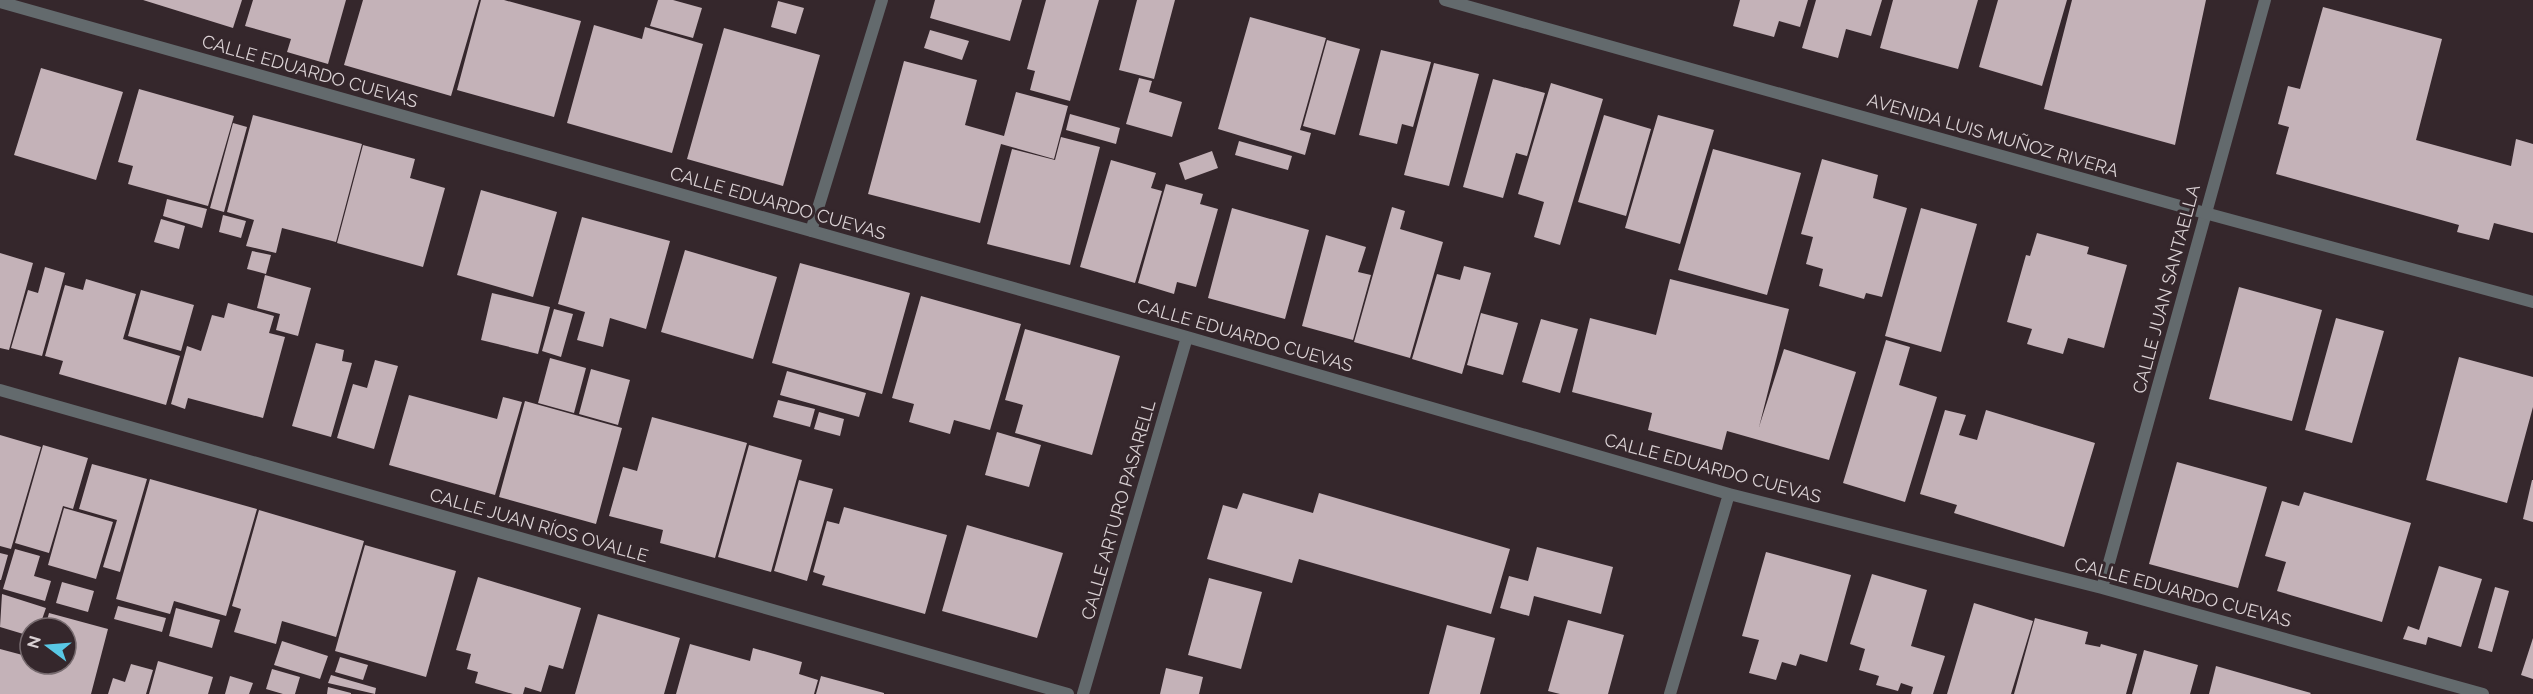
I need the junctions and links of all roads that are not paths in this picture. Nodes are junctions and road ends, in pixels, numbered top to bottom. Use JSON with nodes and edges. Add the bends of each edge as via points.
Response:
{"nodes":[{"id":1,"x":882,"y":0,"type":"edge"},
{"id":2,"x":1445,"y":0,"type":"edge"},
{"id":3,"x":2265,"y":0,"type":"edge"},
{"id":4,"x":0,"y":2,"type":"edge"},
{"id":5,"x":2205,"y":213,"type":"junction"},
{"id":6,"x":812,"y":231,"type":"junction"},
{"id":7,"x":2533,"y":302,"type":"edge"},
{"id":8,"x":1187,"y":337,"type":"junction"},
{"id":9,"x":0,"y":390,"type":"edge"},
{"id":10,"x":1729,"y":494,"type":"junction"},
{"id":11,"x":2102,"y":588,"type":"junction"},
{"id":12,"x":1068,"y":694,"type":"edge"},
{"id":13,"x":1083,"y":694,"type":"edge"},
{"id":14,"x":1670,"y":694,"type":"edge"},
{"id":15,"x":2483,"y":694,"type":"edge"}],
"edges":[{"from":1,"to":6,"type":"street"},
{"from":2,"to":5,"type":"street","name":"AVENIDA LUIS MUÑOZ RIVERA"},
{"from":3,"to":5,"type":"street","name":"CALLE JUAN SANTAELLA"},
{"from":4,"to":6,"type":"street","name":"CALLE EDUARDO CUEVAS"},
{"from":5,"to":7,"type":"street","name":"AVENIDA LUIS MUÑOZ RIVERA"},
{"from":5,"to":11,"type":"street","name":"CALLE JUAN SANTAELLA"},
{"from":6,"to":8,"type":"street","name":"CALLE EDUARDO CUEVAS"},
{"from":8,"to":10,"type":"street","name":"CALLE EDUARDO CUEVAS"},
{"from":8,"to":13,"type":"street","name":"CALLE ARTURO PASARELL"},
{"from":9,"to":12,"type":"street","name":"CALLE JUAN RÍOS OVALLE"},
{"from":10,"to":11,"type":"street","name":"CALLE EDUARDO CUEVAS"},
{"from":10,"to":14,"type":"street"},
{"from":11,"to":15,"type":"street","name":"CALLE EDUARDO CUEVAS"}]}
